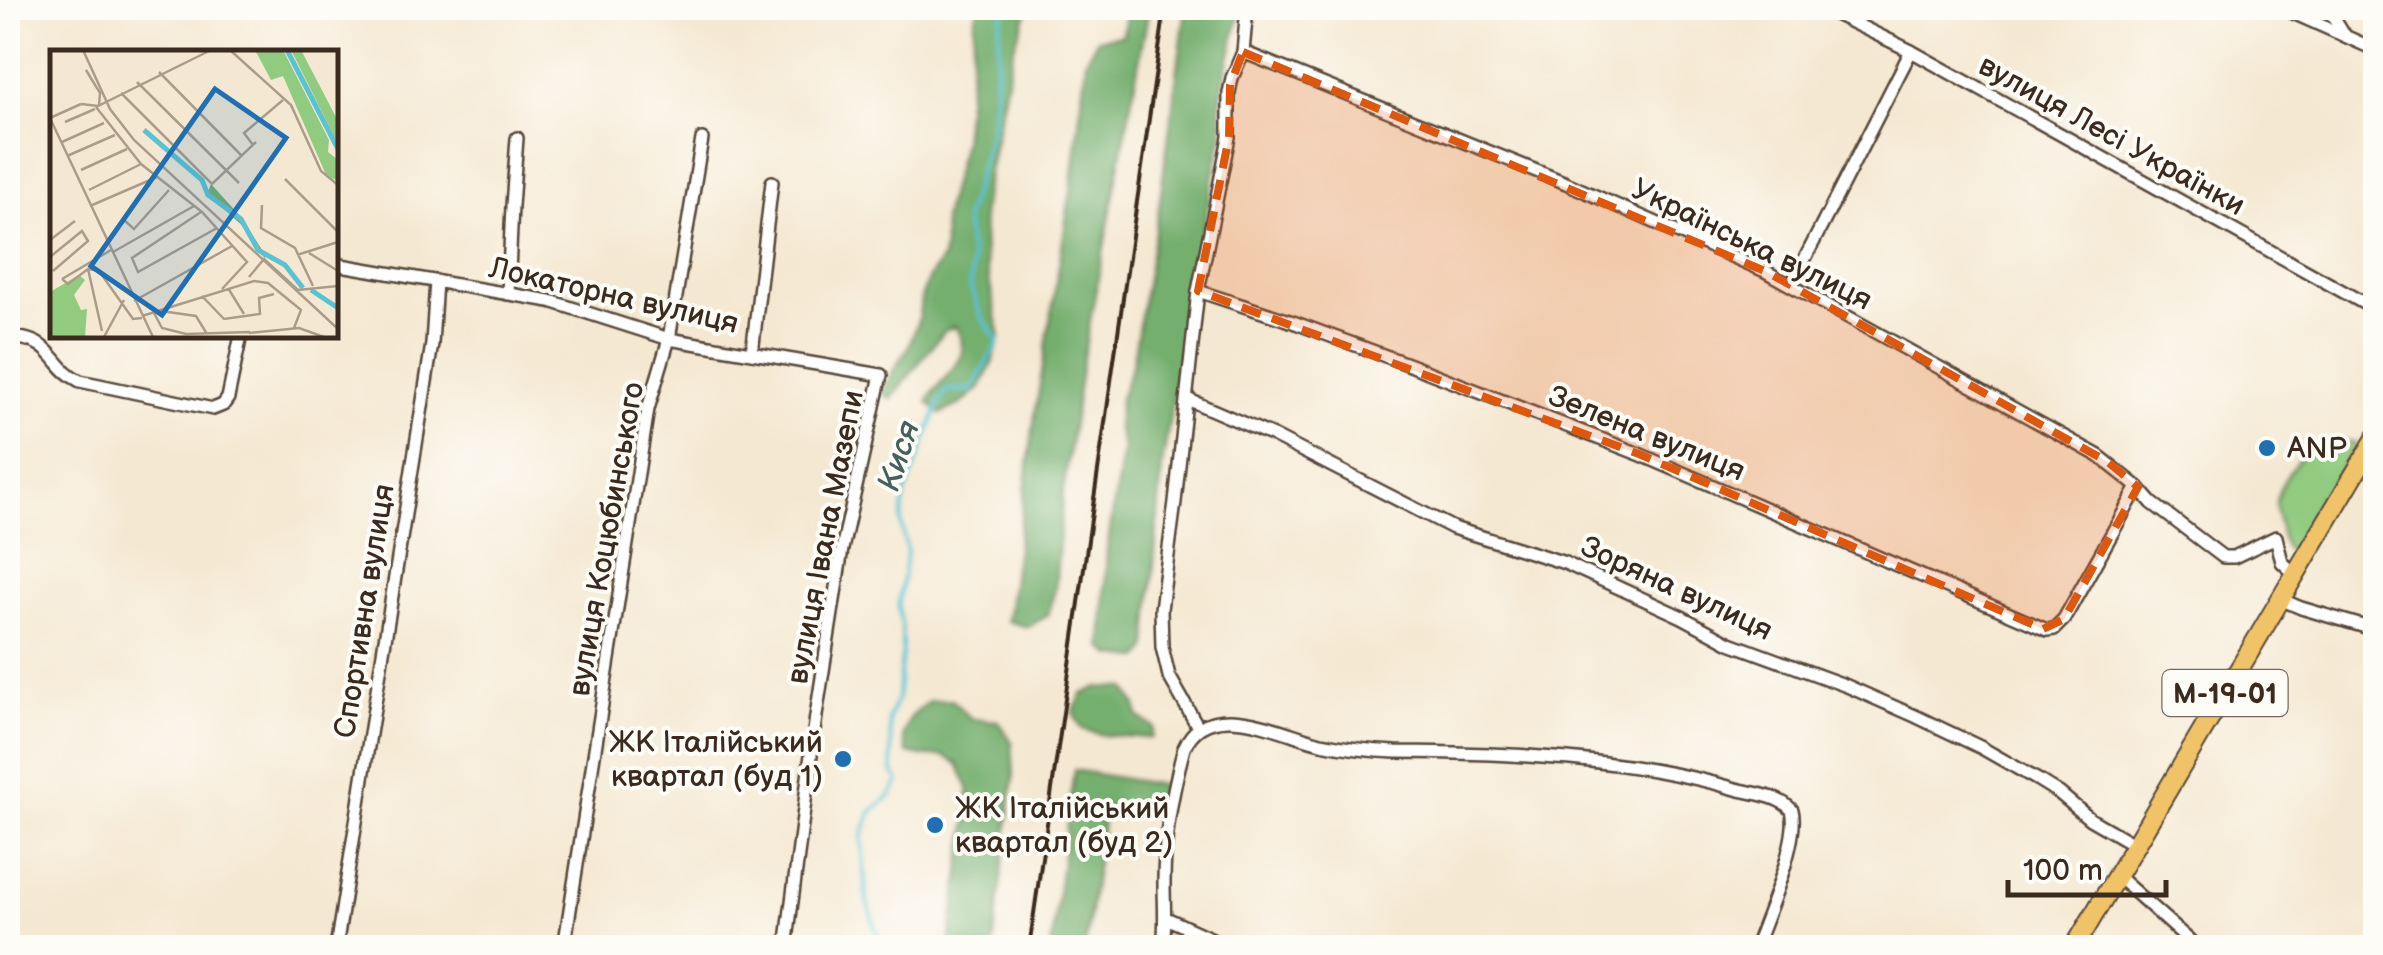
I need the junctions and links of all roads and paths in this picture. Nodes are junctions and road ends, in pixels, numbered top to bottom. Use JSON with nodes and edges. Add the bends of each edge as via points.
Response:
{"nodes":[{"id":1,"x":1247,"y":8,"type":"edge"},
{"id":2,"x":1823,"y":8,"type":"edge"},
{"id":3,"x":2282,"y":8,"type":"edge"},
{"id":4,"x":2328,"y":8,"type":"edge"},
{"id":5,"x":2344,"y":35,"type":"junction"},
{"id":6,"x":2376,"y":50,"type":"edge"},
{"id":7,"x":1243,"y":52,"type":"junction"},
{"id":8,"x":1911,"y":52,"type":"junction"},
{"id":9,"x":517,"y":138,"type":"dead end"},
{"id":10,"x":702,"y":140,"type":"dead end"},
{"id":11,"x":772,"y":182,"type":"dead end"},
{"id":12,"x":338,"y":265,"type":"edge"},
{"id":13,"x":436,"y":281,"type":"junction"},
{"id":14,"x":1792,"y":284,"type":"junction"},
{"id":15,"x":1198,"y":292,"type":"junction"},
{"id":16,"x":508,"y":294,"type":"junction"},
{"id":17,"x":2376,"y":310,"type":"edge"},
{"id":18,"x":8,"y":336,"type":"edge"},
{"id":19,"x":240,"y":338,"type":"edge"},
{"id":20,"x":670,"y":338,"type":"junction"},
{"id":21,"x":752,"y":353,"type":"junction"},
{"id":22,"x":882,"y":374,"type":"joint"},
{"id":23,"x":1187,"y":400,"type":"junction"},
{"id":24,"x":2376,"y":438,"type":"edge"},
{"id":25,"x":2138,"y":487,"type":"junction"},
{"id":26,"x":2295,"y":574,"type":"junction"},
{"id":27,"x":2280,"y":599,"type":"junction"},
{"id":28,"x":2376,"y":630,"type":"edge"},
{"id":29,"x":1198,"y":728,"type":"junction"},
{"id":30,"x":2376,"y":820,"type":"edge"},
{"id":31,"x":2134,"y":844,"type":"junction"},
{"id":32,"x":2376,"y":851,"type":"edge"},
{"id":33,"x":2117,"y":876,"type":"junction"},
{"id":34,"x":1166,"y":918,"type":"junction"},
{"id":35,"x":1756,"y":945,"type":"dead end"},
{"id":36,"x":336,"y":948,"type":"edge"},
{"id":37,"x":564,"y":948,"type":"edge"},
{"id":38,"x":786,"y":948,"type":"edge"},
{"id":39,"x":1163,"y":948,"type":"edge"},
{"id":40,"x":1232,"y":948,"type":"edge"},
{"id":41,"x":2074,"y":948,"type":"edge"},
{"id":42,"x":2198,"y":948,"type":"edge"}],
"edges":[{"from":1,"to":7,"type":"street"},
{"from":2,"to":8,"type":"street","name":"вулиця Лесі Українки"},
{"from":3,"to":5,"type":"street"},
{"from":4,"to":5,"type":"street"},
{"from":5,"to":6,"type":"street"},
{"from":7,"to":14,"type":"street","name":"Українська вулиця","via":[[1566,183]]},
{"from":7,"to":15,"type":"street","via":[[1230,85],[1229,136]]},
{"from":8,"to":14,"type":"street"},
{"from":8,"to":17,"type":"street","name":"вулиця Лесі Українки"},
{"from":9,"to":16,"type":"street"},
{"from":10,"to":20,"type":"street","name":"вулиця Коцюбинського"},
{"from":11,"to":21,"type":"street"},
{"from":12,"to":13,"type":"street","name":"Локаторна вулиця"},
{"from":13,"to":16,"type":"street","name":"Локаторна вулиця"},
{"from":13,"to":36,"type":"street","name":"Спортивна вулиця","via":[[432,344]]},
{"from":14,"to":25,"type":"street","name":"Українська вулиця","via":[[2099,456]]},
{"from":15,"to":23,"type":"street"},
{"from":15,"to":25,"type":"street","name":"Зелена вулиця","via":[[1410,364],[1639,454],[2045,629],[2066,617]]},
{"from":16,"to":20,"type":"street","name":"Локаторна вулиця"},
{"from":18,"to":19,"type":"street","via":[[39,344],[80,381],[213,409],[228,398]]},
{"from":20,"to":21,"type":"street","name":"Локаторна вулиця"},
{"from":20,"to":37,"type":"street","name":"вулиця Коцюбинського","via":[[648,409]]},
{"from":21,"to":22,"type":"street","name":"Локаторна вулиця"},
{"from":22,"to":38,"type":"street","name":"вулиця Івана Мазепи","via":[[842,549]]},
{"from":23,"to":29,"type":"street","via":[[1160,629],[1169,676]]},
{"from":23,"to":31,"type":"street","name":"Зоряна вулиця","via":[[1453,528],[1565,564],[1730,643],[1915,716],[2059,792],[2090,820]]},
{"from":24,"to":26,"type":"main road","number":"М-19-01"},
{"from":25,"to":26,"type":"street","name":"Українська вулиця","via":[[2224,557],[2276,537],[2282,562]]},
{"from":26,"to":27,"type":"main road","number":"М-19-01"},
{"from":27,"to":28,"type":"street"},
{"from":27,"to":31,"type":"main road","number":"М-19-01"},
{"from":29,"to":34,"type":"street","via":[[1184,745],[1171,804]]},
{"from":29,"to":35,"type":"street","via":[[1240,721],[1378,751],[1593,760],[1775,799],[1792,810],[1794,825]]},
{"from":30,"to":32,"type":"street"},
{"from":31,"to":33,"type":"main road","number":"М-19-01"},
{"from":33,"to":41,"type":"main road","number":"М-19-01"},
{"from":33,"to":42,"type":"street"},
{"from":34,"to":39,"type":"street"},
{"from":34,"to":40,"type":"street"}]}
